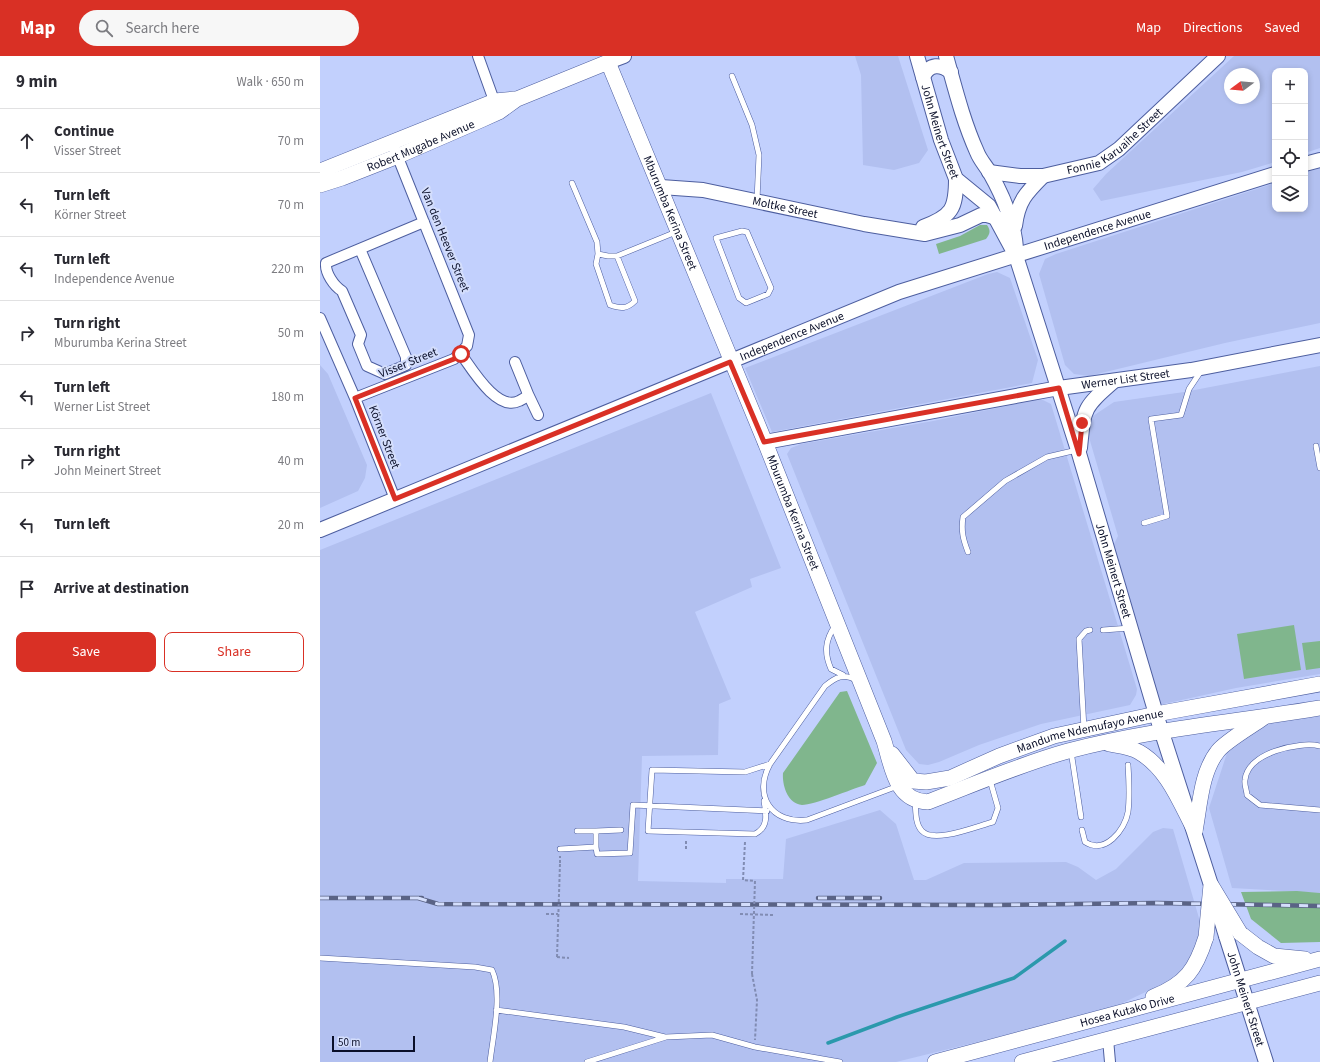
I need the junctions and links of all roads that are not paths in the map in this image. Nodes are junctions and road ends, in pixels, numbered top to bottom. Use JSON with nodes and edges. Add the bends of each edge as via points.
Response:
{"nodes":[{"id":1,"x":478,"y":56,"type":"edge"},
{"id":2,"x":624,"y":56,"type":"edge"},
{"id":3,"x":917,"y":56,"type":"edge"},
{"id":4,"x":946,"y":56,"type":"edge"},
{"id":5,"x":1218,"y":56,"type":"edge"},
{"id":6,"x":607,"y":59,"type":"edge"},
{"id":7,"x":951,"y":72,"type":"junction"},
{"id":8,"x":732,"y":76,"type":"dead end"},
{"id":9,"x":924,"y":77,"type":"junction"},
{"id":10,"x":497,"y":106,"type":"junction"},
{"id":11,"x":395,"y":150,"type":"junction"},
{"id":12,"x":1320,"y":160,"type":"edge"},
{"id":13,"x":1308,"y":163,"type":"edge"},
{"id":14,"x":320,"y":171,"type":"edge"},
{"id":15,"x":989,"y":172,"type":"junction"},
{"id":16,"x":1272,"y":175,"type":"edge"},
{"id":17,"x":1043,"y":176,"type":"junction"},
{"id":18,"x":956,"y":178,"type":"junction"},
{"id":19,"x":572,"y":183,"type":"dead end"},
{"id":20,"x":320,"y":185,"type":"edge"},
{"id":21,"x":661,"y":187,"type":"junction"},
{"id":22,"x":756,"y":201,"type":"junction"},
{"id":23,"x":997,"y":218,"type":"junction"},
{"id":24,"x":424,"y":222,"type":"junction"},
{"id":25,"x":1014,"y":229,"type":"junction"},
{"id":26,"x":679,"y":231,"type":"junction"},
{"id":27,"x":910,"y":232,"type":"junction"},
{"id":28,"x":716,"y":238,"type":"joint"},
{"id":29,"x":360,"y":249,"type":"junction"},
{"id":30,"x":598,"y":254,"type":"junction"},
{"id":31,"x":618,"y":256,"type":"junction"},
{"id":32,"x":1016,"y":256,"type":"junction"},
{"id":33,"x":320,"y":318,"type":"edge"},
{"id":34,"x":324,"y":338,"type":"edge"},
{"id":35,"x":1320,"y":345,"type":"edge"},
{"id":36,"x":464,"y":350,"type":"junction"},
{"id":37,"x":515,"y":362,"type":"dead end"},
{"id":38,"x":730,"y":362,"type":"junction"},
{"id":39,"x":1203,"y":367,"type":"junction"},
{"id":40,"x":1114,"y":381,"type":"junction"},
{"id":41,"x":1059,"y":388,"type":"junction"},
{"id":42,"x":528,"y":394,"type":"junction"},
{"id":43,"x":355,"y":398,"type":"junction"},
{"id":44,"x":538,"y":415,"type":"dead end"},
{"id":45,"x":764,"y":442,"type":"junction"},
{"id":46,"x":1316,"y":446,"type":"dead end"},
{"id":47,"x":1079,"y":452,"type":"junction"},
{"id":48,"x":1320,"y":468,"type":"edge"},
{"id":49,"x":395,"y":499,"type":"junction"},
{"id":50,"x":1144,"y":523,"type":"dead end"},
{"id":51,"x":320,"y":530,"type":"edge"},
{"id":52,"x":968,"y":552,"type":"dead end"},
{"id":53,"x":837,"y":623,"type":"junction"},
{"id":54,"x":1131,"y":628,"type":"junction"},
{"id":55,"x":1090,"y":630,"type":"dead end"},
{"id":56,"x":1103,"y":630,"type":"dead end"},
{"id":57,"x":844,"y":675,"type":"junction"},
{"id":58,"x":861,"y":682,"type":"junction"},
{"id":59,"x":1320,"y":684,"type":"edge"},
{"id":60,"x":1320,"y":708,"type":"edge"},
{"id":61,"x":1156,"y":714,"type":"junction"},
{"id":62,"x":1264,"y":718,"type":"junction"},
{"id":63,"x":1084,"y":729,"type":"junction"},
{"id":64,"x":1162,"y":731,"type":"junction"},
{"id":65,"x":1104,"y":743,"type":"junction"},
{"id":66,"x":1320,"y":746,"type":"edge"},
{"id":67,"x":1070,"y":750,"type":"junction"},
{"id":68,"x":770,"y":764,"type":"junction"},
{"id":69,"x":1128,"y":765,"type":"dead end"},
{"id":70,"x":990,"y":778,"type":"junction"},
{"id":71,"x":903,"y":782,"type":"junction"},
{"id":72,"x":764,"y":796,"type":"junction"},
{"id":73,"x":915,"y":800,"type":"junction"},
{"id":74,"x":650,"y":806,"type":"junction"},
{"id":75,"x":765,"y":810,"type":"junction"},
{"id":76,"x":1320,"y":810,"type":"edge"},
{"id":77,"x":776,"y":813,"type":"junction"},
{"id":78,"x":1081,"y":817,"type":"dead end"},
{"id":79,"x":621,"y":830,"type":"dead end"},
{"id":80,"x":1082,"y":830,"type":"dead end"},
{"id":81,"x":577,"y":831,"type":"dead end"},
{"id":82,"x":596,"y":831,"type":"junction"},
{"id":83,"x":1195,"y":831,"type":"junction"},
{"id":84,"x":596,"y":847,"type":"junction"},
{"id":85,"x":560,"y":849,"type":"dead end"},
{"id":86,"x":1211,"y":885,"type":"junction"},
{"id":87,"x":1233,"y":934,"type":"junction"},
{"id":88,"x":320,"y":958,"type":"edge"},
{"id":89,"x":1317,"y":960,"type":"edge"},
{"id":90,"x":1240,"y":980,"type":"junction"},
{"id":91,"x":1320,"y":983,"type":"edge"},
{"id":92,"x":1248,"y":1002,"type":"junction"},
{"id":93,"x":496,"y":1010,"type":"junction"},
{"id":94,"x":1093,"y":1021,"type":"junction"},
{"id":95,"x":666,"y":1037,"type":"junction"},
{"id":96,"x":1108,"y":1038,"type":"junction"},
{"id":97,"x":490,"y":1062,"type":"edge"},
{"id":98,"x":587,"y":1062,"type":"edge"},
{"id":99,"x":840,"y":1062,"type":"edge"},
{"id":100,"x":936,"y":1062,"type":"edge"},
{"id":101,"x":1022,"y":1062,"type":"edge"},
{"id":102,"x":1110,"y":1062,"type":"edge"},
{"id":103,"x":1266,"y":1062,"type":"edge"}],
"edges":[{"from":1,"to":10,"type":"street"},
{"from":2,"to":6,"type":"street","name":"Robert Mugabe Avenue"},
{"from":3,"to":9,"type":"street","name":"John Meinert Street"},
{"from":4,"to":7,"type":"street","name":"John Meinert Street"},
{"from":5,"to":17,"type":"street","name":"Fonnie Karuaihe Street","via":[[1108,158],[1087,167]]},
{"from":6,"to":10,"type":"main road","name":"Robert Mugabe Avenue"},
{"from":6,"to":21,"type":"main road","name":"Mburumba Kerina Street"},
{"from":7,"to":9,"type":"street","via":[[937,65],[929,68]]},
{"from":7,"to":15,"type":"street","name":"John Meinert Street","via":[[968,133]]},
{"from":8,"to":22,"type":"lane","via":[[752,126],[759,155]]},
{"from":9,"to":18,"type":"street","name":"John Meinert Street","via":[[941,140]]},
{"from":10,"to":11,"type":"main road","name":"Robert Mugabe Avenue"},
{"from":11,"to":14,"type":"main road","name":"Robert Mugabe Avenue"},
{"from":11,"to":20,"type":"main road","name":"Robert Mugabe Avenue","via":[[342,178]]},
{"from":11,"to":24,"type":"street","name":"Van den Heever Street"},
{"from":12,"to":13,"type":"street"},
{"from":15,"to":17,"type":"street","name":"Fonnie Karuaihe Street"},
{"from":15,"to":25,"type":"street","name":"John Meinert Street","via":[[1008,210]]},
{"from":16,"to":32,"type":"street","name":"Independence Avenue"},
{"from":17,"to":25,"type":"street","via":[[1023,196],[1018,205]]},
{"from":18,"to":23,"type":"street","name":"John Meinert Street","via":[[989,206]]},
{"from":18,"to":27,"type":"street","via":[[953,207],[949,214]]},
{"from":19,"to":30,"type":"lane","via":[[597,242]]},
{"from":21,"to":22,"type":"street","name":"Moltke Street","via":[[703,190]]},
{"from":21,"to":26,"type":"main road","name":"Mburumba Kerina Street"},
{"from":22,"to":27,"type":"street","name":"Moltke Street"},
{"from":23,"to":27,"type":"street","name":"Moltke Street","via":[[981,215],[960,225],[926,234]]},
{"from":23,"to":32,"type":"street","name":"John Meinert Street"},
{"from":24,"to":29,"type":"street"},
{"from":24,"to":36,"type":"street","name":"Van den Heever Street","via":[[469,335]]},
{"from":25,"to":32,"type":"street","name":"John Meinert Street"},
{"from":26,"to":31,"type":"lane"},
{"from":26,"to":38,"type":"main road","name":"Mburumba Kerina Street"},
{"from":28,"to":28,"type":"lane","via":[[739,298],[746,303],[768,294],[771,288],[747,232]]},
{"from":29,"to":29,"type":"street","via":[[406,357],[406,365],[386,374],[367,366],[358,344],[362,335],[342,291],[335,287],[326,267],[329,261]]},
{"from":30,"to":31,"type":"lane"},
{"from":30,"to":31,"type":"lane","via":[[596,264],[610,305],[620,309],[630,306],[635,301]]},
{"from":32,"to":38,"type":"street","name":"Independence Avenue","via":[[899,292]]},
{"from":32,"to":41,"type":"street","name":"John Meinert Street"},
{"from":33,"to":34,"type":"street","name":"Körner Street"},
{"from":34,"to":43,"type":"street","name":"Körner Street"},
{"from":35,"to":39,"type":"street","name":"Werner List Street"},
{"from":36,"to":42,"type":"street","via":[[487,389],[504,402],[514,404],[526,398]]},
{"from":36,"to":43,"type":"street","name":"Visser Street","via":[[454,359]]},
{"from":37,"to":42,"type":"street"},
{"from":38,"to":45,"type":"main road","name":"Mburumba Kerina Street"},
{"from":38,"to":49,"type":"street","name":"Independence Avenue"},
{"from":39,"to":40,"type":"street","name":"Werner List Street"},
{"from":39,"to":50,"type":"lane","via":[[1189,389],[1181,415],[1151,420],[1167,516]]},
{"from":40,"to":41,"type":"street","name":"Werner List Street"},
{"from":40,"to":47,"type":"street","via":[[1086,407]]},
{"from":41,"to":45,"type":"street","name":"Werner List Street"},
{"from":41,"to":47,"type":"street","name":"John Meinert Street"},
{"from":42,"to":44,"type":"street"},
{"from":43,"to":49,"type":"street","name":"Körner Street"},
{"from":45,"to":53,"type":"main road","name":"Mburumba Kerina Street"},
{"from":46,"to":48,"type":"lane"},
{"from":47,"to":52,"type":"lane","via":[[1047,458],[1005,481],[963,517],[961,529]]},
{"from":47,"to":54,"type":"street","name":"John Meinert Street"},
{"from":49,"to":51,"type":"street","name":"Independence Avenue"},
{"from":53,"to":57,"type":"lane","via":[[828,638],[827,656],[831,669]]},
{"from":53,"to":58,"type":"main road","name":"Mburumba Kerina Street"},
{"from":54,"to":56,"type":"lane"},
{"from":54,"to":61,"type":"street","name":"John Meinert Street"},
{"from":55,"to":63,"type":"lane","via":[[1079,639]]},
{"from":57,"to":58,"type":"lane"},
{"from":57,"to":68,"type":"lane","via":[[825,686]]},
{"from":58,"to":71,"type":"main road","name":"Mburumba Kerina Street"},
{"from":59,"to":61,"type":"main road","name":"Mandume Ndemufayo Avenue"},
{"from":60,"to":62,"type":"main road","name":"Mandume Ndemufayo Avenue"},
{"from":61,"to":63,"type":"main road","name":"Mandume Ndemufayo Avenue"},
{"from":61,"to":64,"type":"street","name":"John Meinert Street"},
{"from":62,"to":64,"type":"main road","name":"Mandume Ndemufayo Avenue"},
{"from":62,"to":83,"type":"main road","via":[[1219,750],[1210,764]]},
{"from":63,"to":71,"type":"main road","name":"Mandume Ndemufayo Avenue","via":[[1054,736],[999,756],[950,778]]},
{"from":64,"to":65,"type":"main road","name":"Mandume Ndemufayo Avenue"},
{"from":64,"to":83,"type":"street","name":"John Meinert Street"},
{"from":65,"to":67,"type":"main road","name":"Mandume Ndemufayo Avenue"},
{"from":65,"to":83,"type":"main road","via":[[1138,752],[1154,763],[1172,785]]},
{"from":66,"to":76,"type":"lane","via":[[1276,750],[1263,756],[1250,768],[1245,779],[1248,795],[1260,805]]},
{"from":67,"to":70,"type":"main road","name":"Mandume Ndemufayo Avenue"},
{"from":67,"to":78,"type":"lane"},
{"from":68,"to":72,"type":"lane","via":[[763,779]]},
{"from":68,"to":74,"type":"lane","via":[[739,772],[652,770]]},
{"from":69,"to":80,"type":"lane","via":[[1128,814],[1116,835],[1106,844],[1095,845],[1085,842]]},
{"from":70,"to":73,"type":"main road","name":"Mandume Ndemufayo Avenue","via":[[928,802]]},
{"from":70,"to":73,"type":"lane","via":[[998,808],[993,822],[938,837],[928,836],[921,831],[918,824]]},
{"from":71,"to":73,"type":"main road"},
{"from":71,"to":77,"type":"lane","via":[[807,820],[785,819]]},
{"from":72,"to":75,"type":"lane"},
{"from":72,"to":77,"type":"lane"},
{"from":74,"to":75,"type":"lane"},
{"from":74,"to":75,"type":"lane","via":[[648,831],[755,834],[763,828]]},
{"from":74,"to":84,"type":"lane","via":[[633,805],[630,853],[597,854]]},
{"from":75,"to":77,"type":"lane"},
{"from":79,"to":82,"type":"lane"},
{"from":81,"to":82,"type":"lane"},
{"from":82,"to":84,"type":"lane"},
{"from":83,"to":86,"type":"street","name":"John Meinert Street"},
{"from":84,"to":85,"type":"lane"},
{"from":86,"to":87,"type":"main road","bridge":true},
{"from":86,"to":94,"type":"main road","bridge":true,"via":[[1206,937],[1195,965],[1174,986],[1161,994]]},
{"from":87,"to":89,"type":"main road","via":[[1274,956]]},
{"from":87,"to":90,"type":"street","name":"John Meinert Street"},
{"from":88,"to":93,"type":"lane","via":[[492,970],[496,980]]},
{"from":89,"to":90,"type":"main road","name":"Hosea Kutako Drive"},
{"from":90,"to":92,"type":"street","name":"John Meinert Street"},
{"from":90,"to":94,"type":"main road","name":"Hosea Kutako Drive"},
{"from":91,"to":92,"type":"main road","name":"Hosea Kutako Drive"},
{"from":92,"to":96,"type":"main road","name":"Hosea Kutako Drive"},
{"from":92,"to":103,"type":"street","name":"John Meinert Street"},
{"from":93,"to":95,"type":"lane","via":[[624,1026]]},
{"from":93,"to":97,"type":"lane"},
{"from":94,"to":100,"type":"main road","name":"Hosea Kutako Drive"},
{"from":95,"to":98,"type":"lane"},
{"from":95,"to":99,"type":"lane","via":[[712,1035],[755,1047]]},
{"from":96,"to":101,"type":"main road","name":"Hosea Kutako Drive"},
{"from":96,"to":102,"type":"street"}]}
